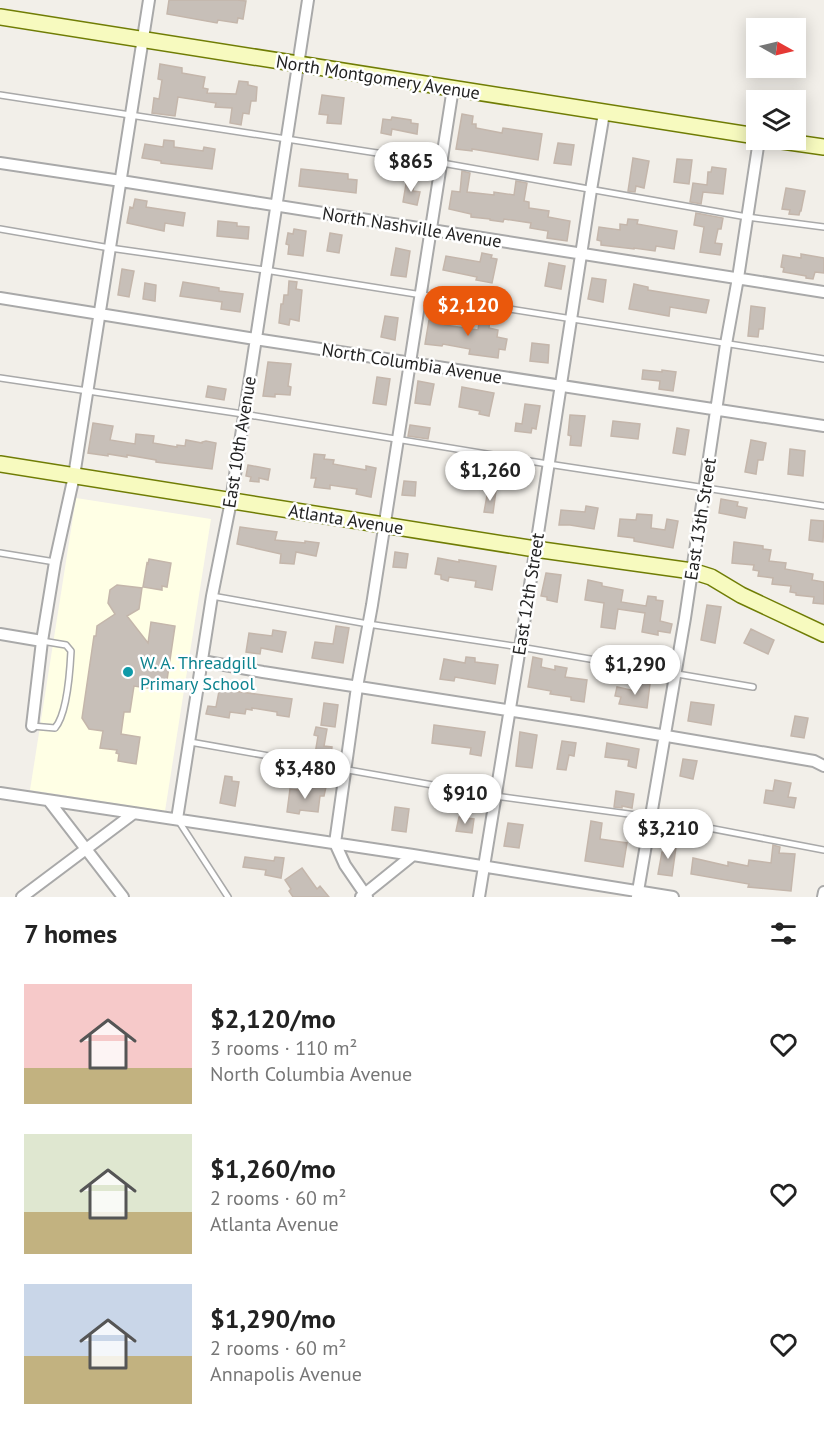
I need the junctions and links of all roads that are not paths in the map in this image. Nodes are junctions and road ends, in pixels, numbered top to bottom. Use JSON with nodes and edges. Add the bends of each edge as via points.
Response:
{"nodes":[{"id":1,"x":149,"y":0,"type":"edge"},
{"id":2,"x":308,"y":0,"type":"edge"},
{"id":3,"x":0,"y":17,"type":"edge"},
{"id":4,"x":143,"y":40,"type":"junction"},
{"id":5,"x":298,"y":64,"type":"junction"},
{"id":6,"x":453,"y":88,"type":"junction"},
{"id":7,"x":0,"y":95,"type":"edge"},
{"id":8,"x":604,"y":113,"type":"junction"},
{"id":9,"x":131,"y":115,"type":"junction"},
{"id":10,"x":746,"y":136,"type":"edge"},
{"id":11,"x":286,"y":139,"type":"junction"},
{"id":12,"x":806,"y":144,"type":"edge"},
{"id":13,"x":824,"y":147,"type":"edge"},
{"id":14,"x":756,"y":150,"type":"edge"},
{"id":15,"x":0,"y":163,"type":"edge"},
{"id":16,"x":442,"y":163,"type":"junction"},
{"id":17,"x":121,"y":181,"type":"junction"},
{"id":18,"x":591,"y":190,"type":"junction"},
{"id":19,"x":276,"y":206,"type":"junction"},
{"id":20,"x":747,"y":217,"type":"junction"},
{"id":21,"x":824,"y":227,"type":"edge"},
{"id":22,"x":0,"y":229,"type":"edge"},
{"id":23,"x":431,"y":230,"type":"junction"},
{"id":24,"x":110,"y":248,"type":"junction"},
{"id":25,"x":582,"y":254,"type":"junction"},
{"id":26,"x":265,"y":270,"type":"junction"},
{"id":27,"x":738,"y":278,"type":"junction"},
{"id":28,"x":824,"y":292,"type":"edge"},
{"id":29,"x":420,"y":295,"type":"junction"},
{"id":30,"x":0,"y":298,"type":"edge"},
{"id":31,"x":99,"y":313,"type":"junction"},
{"id":32,"x":572,"y":318,"type":"junction"},
{"id":33,"x":255,"y":339,"type":"junction"},
{"id":34,"x":726,"y":344,"type":"junction"},
{"id":35,"x":824,"y":358,"type":"edge"},
{"id":36,"x":410,"y":363,"type":"junction"},
{"id":37,"x":0,"y":378,"type":"edge"},
{"id":38,"x":561,"y":385,"type":"junction"},
{"id":39,"x":88,"y":392,"type":"junction"},
{"id":40,"x":716,"y":409,"type":"junction"},
{"id":41,"x":243,"y":414,"type":"junction"},
{"id":42,"x":824,"y":426,"type":"edge"},
{"id":43,"x":398,"y":440,"type":"junction"},
{"id":44,"x":0,"y":464,"type":"edge"},
{"id":45,"x":549,"y":464,"type":"junction"},
{"id":46,"x":74,"y":476,"type":"junction"},
{"id":47,"x":705,"y":488,"type":"junction"},
{"id":48,"x":231,"y":501,"type":"junction"},
{"id":49,"x":824,"y":506,"type":"edge"},
{"id":50,"x":385,"y":525,"type":"junction"},
{"id":51,"x":535,"y":549,"type":"junction"},
{"id":52,"x":0,"y":553,"type":"edge"},
{"id":53,"x":55,"y":562,"type":"junction"},
{"id":54,"x":692,"y":572,"type":"junction"},
{"id":55,"x":212,"y":596,"type":"junction"},
{"id":56,"x":368,"y":624,"type":"junction"},
{"id":57,"x":0,"y":634,"type":"edge"},
{"id":58,"x":824,"y":634,"type":"edge"},
{"id":59,"x":42,"y":641,"type":"junction"},
{"id":60,"x":520,"y":647,"type":"junction"},
{"id":61,"x":202,"y":661,"type":"junction"},
{"id":62,"x":675,"y":674,"type":"junction"},
{"id":63,"x":357,"y":687,"type":"junction"},
{"id":64,"x":753,"y":687,"type":"dead end"},
{"id":65,"x":510,"y":710,"type":"junction"},
{"id":66,"x":32,"y":726,"type":"joint"},
{"id":67,"x":665,"y":735,"type":"junction"},
{"id":68,"x":190,"y":742,"type":"junction"},
{"id":69,"x":824,"y":766,"type":"edge"},
{"id":70,"x":345,"y":770,"type":"junction"},
{"id":71,"x":0,"y":793,"type":"edge"},
{"id":72,"x":495,"y":796,"type":"junction"},
{"id":73,"x":49,"y":801,"type":"junction"},
{"id":74,"x":134,"y":813,"type":"junction"},
{"id":75,"x":651,"y":817,"type":"junction"},
{"id":76,"x":177,"y":819,"type":"junction"},
{"id":77,"x":335,"y":843,"type":"junction"},
{"id":78,"x":86,"y":849,"type":"junction"},
{"id":79,"x":824,"y":850,"type":"edge"},
{"id":80,"x":413,"y":855,"type":"junction"},
{"id":81,"x":484,"y":866,"type":"junction"},
{"id":82,"x":824,"y":892,"type":"edge"},
{"id":83,"x":638,"y":894,"type":"edge"},
{"id":84,"x":364,"y":896,"type":"edge"},
{"id":85,"x":22,"y":897,"type":"edge"},
{"id":86,"x":123,"y":897,"type":"edge"},
{"id":87,"x":228,"y":897,"type":"edge"},
{"id":88,"x":479,"y":897,"type":"edge"},
{"id":89,"x":673,"y":897,"type":"edge"},
{"id":90,"x":823,"y":897,"type":"edge"}],
"edges":[{"from":1,"to":4,"type":"street"},
{"from":2,"to":5,"type":"street","name":"East 10th Avenue"},
{"from":3,"to":4,"type":"street","name":"North Montgomery Avenue"},
{"from":4,"to":5,"type":"street","name":"North Montgomery Avenue"},
{"from":4,"to":9,"type":"street"},
{"from":5,"to":6,"type":"street","name":"North Montgomery Avenue"},
{"from":5,"to":11,"type":"street","name":"East 10th Avenue"},
{"from":6,"to":8,"type":"street","name":"North Montgomery Avenue"},
{"from":6,"to":16,"type":"street"},
{"from":7,"to":9,"type":"lane"},
{"from":8,"to":10,"type":"street","name":"North Montgomery Avenue"},
{"from":8,"to":18,"type":"street","name":"East 12th Street"},
{"from":9,"to":11,"type":"lane"},
{"from":9,"to":17,"type":"street"},
{"from":11,"to":16,"type":"lane"},
{"from":11,"to":19,"type":"street","name":"East 10th Avenue"},
{"from":12,"to":13,"type":"street"},
{"from":14,"to":20,"type":"street","name":"East 13th Street"},
{"from":15,"to":17,"type":"street","name":"North Nashville Avenue"},
{"from":16,"to":18,"type":"lane"},
{"from":16,"to":23,"type":"street"},
{"from":17,"to":19,"type":"street","name":"North Nashville Avenue"},
{"from":17,"to":24,"type":"street"},
{"from":18,"to":20,"type":"lane"},
{"from":18,"to":25,"type":"street","name":"East 12th Street"},
{"from":19,"to":23,"type":"street","name":"North Nashville Avenue"},
{"from":19,"to":26,"type":"street","name":"East 10th Avenue"},
{"from":20,"to":21,"type":"lane"},
{"from":20,"to":27,"type":"street","name":"East 13th Street"},
{"from":22,"to":24,"type":"lane"},
{"from":23,"to":25,"type":"street","name":"North Nashville Avenue"},
{"from":23,"to":29,"type":"street"},
{"from":24,"to":26,"type":"lane"},
{"from":24,"to":31,"type":"street"},
{"from":25,"to":27,"type":"street","name":"North Nashville Avenue"},
{"from":25,"to":32,"type":"street","name":"East 12th Street"},
{"from":26,"to":29,"type":"lane"},
{"from":26,"to":33,"type":"street","name":"East 10th Avenue"},
{"from":27,"to":28,"type":"street","name":"North Nashville Avenue"},
{"from":27,"to":34,"type":"street","name":"East 13th Street"},
{"from":29,"to":32,"type":"lane"},
{"from":29,"to":36,"type":"street"},
{"from":30,"to":31,"type":"street","name":"North Columbia Avenue"},
{"from":31,"to":33,"type":"street","name":"North Columbia Avenue"},
{"from":31,"to":39,"type":"street"},
{"from":32,"to":34,"type":"lane"},
{"from":32,"to":38,"type":"street","name":"East 12th Street"},
{"from":33,"to":36,"type":"street","name":"North Columbia Avenue"},
{"from":33,"to":41,"type":"street","name":"East 10th Avenue"},
{"from":34,"to":35,"type":"lane"},
{"from":34,"to":40,"type":"street","name":"East 13th Street"},
{"from":36,"to":38,"type":"street","name":"North Columbia Avenue"},
{"from":36,"to":43,"type":"street"},
{"from":37,"to":39,"type":"lane"},
{"from":38,"to":40,"type":"street","name":"North Columbia Avenue"},
{"from":38,"to":45,"type":"street","name":"East 12th Street"},
{"from":39,"to":41,"type":"lane"},
{"from":39,"to":46,"type":"street"},
{"from":40,"to":42,"type":"street","name":"North Columbia Avenue"},
{"from":40,"to":47,"type":"street","name":"East 13th Street"},
{"from":41,"to":43,"type":"lane"},
{"from":41,"to":48,"type":"street","name":"East 10th Avenue"},
{"from":43,"to":45,"type":"lane"},
{"from":43,"to":50,"type":"street"},
{"from":44,"to":46,"type":"street","name":"Atlanta Avenue"},
{"from":45,"to":47,"type":"lane"},
{"from":45,"to":51,"type":"street","name":"East 12th Street"},
{"from":46,"to":48,"type":"street","name":"Atlanta Avenue"},
{"from":46,"to":53,"type":"street"},
{"from":47,"to":49,"type":"lane"},
{"from":47,"to":54,"type":"street","name":"East 13th Street"},
{"from":48,"to":50,"type":"street","name":"Atlanta Avenue"},
{"from":48,"to":55,"type":"street","name":"East 10th Avenue"},
{"from":50,"to":51,"type":"street","name":"Atlanta Avenue"},
{"from":50,"to":56,"type":"street"},
{"from":51,"to":54,"type":"street","name":"Atlanta Avenue"},
{"from":51,"to":60,"type":"street","name":"East 12th Street"},
{"from":52,"to":53,"type":"lane"},
{"from":53,"to":59,"type":"street"},
{"from":54,"to":58,"type":"street","name":"Atlanta Avenue"},
{"from":54,"to":62,"type":"street","name":"East 13th Street"},
{"from":55,"to":56,"type":"lane"},
{"from":55,"to":61,"type":"street","name":"East 10th Avenue"},
{"from":56,"to":60,"type":"lane"},
{"from":56,"to":63,"type":"street"},
{"from":57,"to":59,"type":"street"},
{"from":59,"to":66,"type":"street"},
{"from":59,"to":66,"type":"lane","via":[[66,645],[71,651],[70,668],[60,723],[55,728]]},
{"from":60,"to":62,"type":"lane"},
{"from":60,"to":65,"type":"street","name":"East 12th Street"},
{"from":61,"to":63,"type":"street"},
{"from":61,"to":68,"type":"street","name":"East 10th Avenue"},
{"from":62,"to":64,"type":"lane"},
{"from":62,"to":67,"type":"street","name":"East 13th Street"},
{"from":63,"to":65,"type":"street"},
{"from":63,"to":70,"type":"street"},
{"from":65,"to":67,"type":"street"},
{"from":65,"to":72,"type":"street","name":"East 12th Street"},
{"from":67,"to":69,"type":"street"},
{"from":67,"to":75,"type":"street","name":"East 13th Street"},
{"from":68,"to":70,"type":"lane"},
{"from":68,"to":76,"type":"street","name":"East 10th Avenue"},
{"from":70,"to":72,"type":"lane"},
{"from":70,"to":77,"type":"street"},
{"from":71,"to":73,"type":"street"},
{"from":72,"to":75,"type":"lane"},
{"from":72,"to":81,"type":"street","name":"East 12th Street"},
{"from":73,"to":74,"type":"street"},
{"from":73,"to":78,"type":"street"},
{"from":74,"to":76,"type":"street"},
{"from":74,"to":78,"type":"street"},
{"from":75,"to":79,"type":"lane"},
{"from":75,"to":83,"type":"street","name":"East 13th Street"},
{"from":76,"to":77,"type":"street"},
{"from":76,"to":87,"type":"lane"},
{"from":77,"to":80,"type":"street"},
{"from":77,"to":84,"type":"street"},
{"from":78,"to":85,"type":"street"},
{"from":78,"to":86,"type":"street"},
{"from":80,"to":81,"type":"street"},
{"from":80,"to":84,"type":"street"},
{"from":81,"to":83,"type":"street"},
{"from":81,"to":88,"type":"street","name":"East 12th Street"},
{"from":82,"to":90,"type":"street"},
{"from":83,"to":89,"type":"street"}]}
